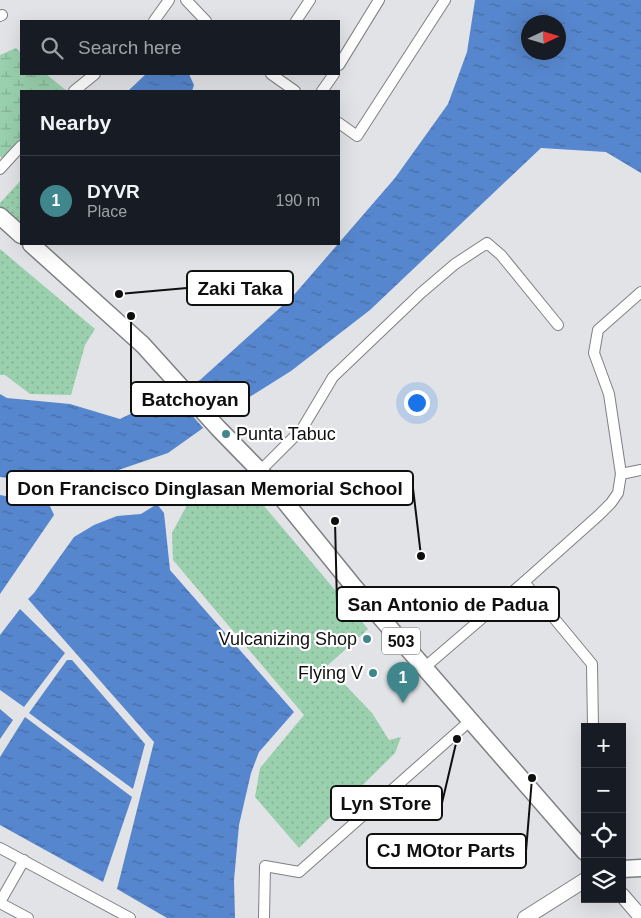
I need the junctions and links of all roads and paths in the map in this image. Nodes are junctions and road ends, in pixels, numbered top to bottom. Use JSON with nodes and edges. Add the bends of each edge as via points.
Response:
{"nodes":[{"id":1,"x":169,"y":0,"type":"edge"},
{"id":2,"x":186,"y":0,"type":"edge"},
{"id":3,"x":310,"y":0,"type":"edge"},
{"id":4,"x":379,"y":0,"type":"edge"},
{"id":5,"x":445,"y":0,"type":"edge"},
{"id":6,"x":155,"y":20,"type":"edge"},
{"id":7,"x":205,"y":20,"type":"edge"},
{"id":8,"x":297,"y":20,"type":"edge"},
{"id":9,"x":340,"y":63,"type":"edge"},
{"id":10,"x":94,"y":75,"type":"edge"},
{"id":11,"x":272,"y":75,"type":"edge"},
{"id":12,"x":333,"y":75,"type":"edge"},
{"id":13,"x":75,"y":90,"type":"edge"},
{"id":14,"x":294,"y":90,"type":"edge"},
{"id":15,"x":323,"y":90,"type":"edge"},
{"id":16,"x":340,"y":124,"type":"edge"},
{"id":17,"x":20,"y":147,"type":"edge"},
{"id":18,"x":0,"y":169,"type":"edge"},
{"id":19,"x":0,"y":216,"type":"edge"},
{"id":20,"x":20,"y":234,"type":"edge"},
{"id":21,"x":32,"y":245,"type":"edge"},
{"id":22,"x":641,"y":292,"type":"edge"},
{"id":23,"x":558,"y":324,"type":"dead end"},
{"id":24,"x":641,"y":470,"type":"edge"},
{"id":25,"x":260,"y":471,"type":"junction"},
{"id":26,"x":621,"y":474,"type":"junction"},
{"id":27,"x":524,"y":582,"type":"junction"},
{"id":28,"x":424,"y":668,"type":"junction"},
{"id":29,"x":471,"y":720,"type":"junction"},
{"id":30,"x":593,"y":723,"type":"edge"},
{"id":31,"x":581,"y":847,"type":"edge"},
{"id":32,"x":0,"y":848,"type":"edge"},
{"id":33,"x":24,"y":860,"type":"junction"},
{"id":34,"x":641,"y":868,"type":"edge"},
{"id":35,"x":626,"y":869,"type":"edge"},
{"id":36,"x":581,"y":883,"type":"edge"},
{"id":37,"x":626,"y":900,"type":"edge"},
{"id":38,"x":0,"y":903,"type":"edge"},
{"id":39,"x":641,"y":917,"type":"edge"},
{"id":40,"x":28,"y":918,"type":"edge"},
{"id":41,"x":130,"y":918,"type":"edge"},
{"id":42,"x":264,"y":918,"type":"edge"},
{"id":43,"x":525,"y":918,"type":"edge"}],
"edges":[{"from":1,"to":6,"type":"street"},
{"from":2,"to":7,"type":"street"},
{"from":3,"to":8,"type":"street"},
{"from":4,"to":9,"type":"street"},
{"from":5,"to":16,"type":"street","via":[[357,136]]},
{"from":10,"to":13,"type":"street"},
{"from":11,"to":14,"type":"street"},
{"from":12,"to":15,"type":"street"},
{"from":17,"to":18,"type":"street"},
{"from":19,"to":20,"type":"main road"},
{"from":21,"to":25,"type":"main road","number":"503","via":[[143,345]]},
{"from":22,"to":26,"type":"street","via":[[598,330],[594,353],[609,394]]},
{"from":23,"to":25,"type":"street","via":[[501,255],[487,243],[454,264],[334,377],[302,429]]},
{"from":24,"to":26,"type":"street"},
{"from":25,"to":28,"type":"main road","number":"503"},
{"from":26,"to":27,"type":"street","via":[[618,493],[611,504]]},
{"from":27,"to":28,"type":"street"},
{"from":27,"to":30,"type":"street","via":[[592,664]]},
{"from":28,"to":29,"type":"main road","number":"503"},
{"from":29,"to":31,"type":"main road","number":"503"},
{"from":29,"to":42,"type":"street","via":[[299,872],[265,866]]},
{"from":32,"to":33,"type":"street"},
{"from":33,"to":38,"type":"street"},
{"from":33,"to":41,"type":"street"},
{"from":34,"to":35,"type":"main road"},
{"from":36,"to":43,"type":"main road"},
{"from":37,"to":39,"type":"main road"},
{"from":38,"to":40,"type":"street"}]}
